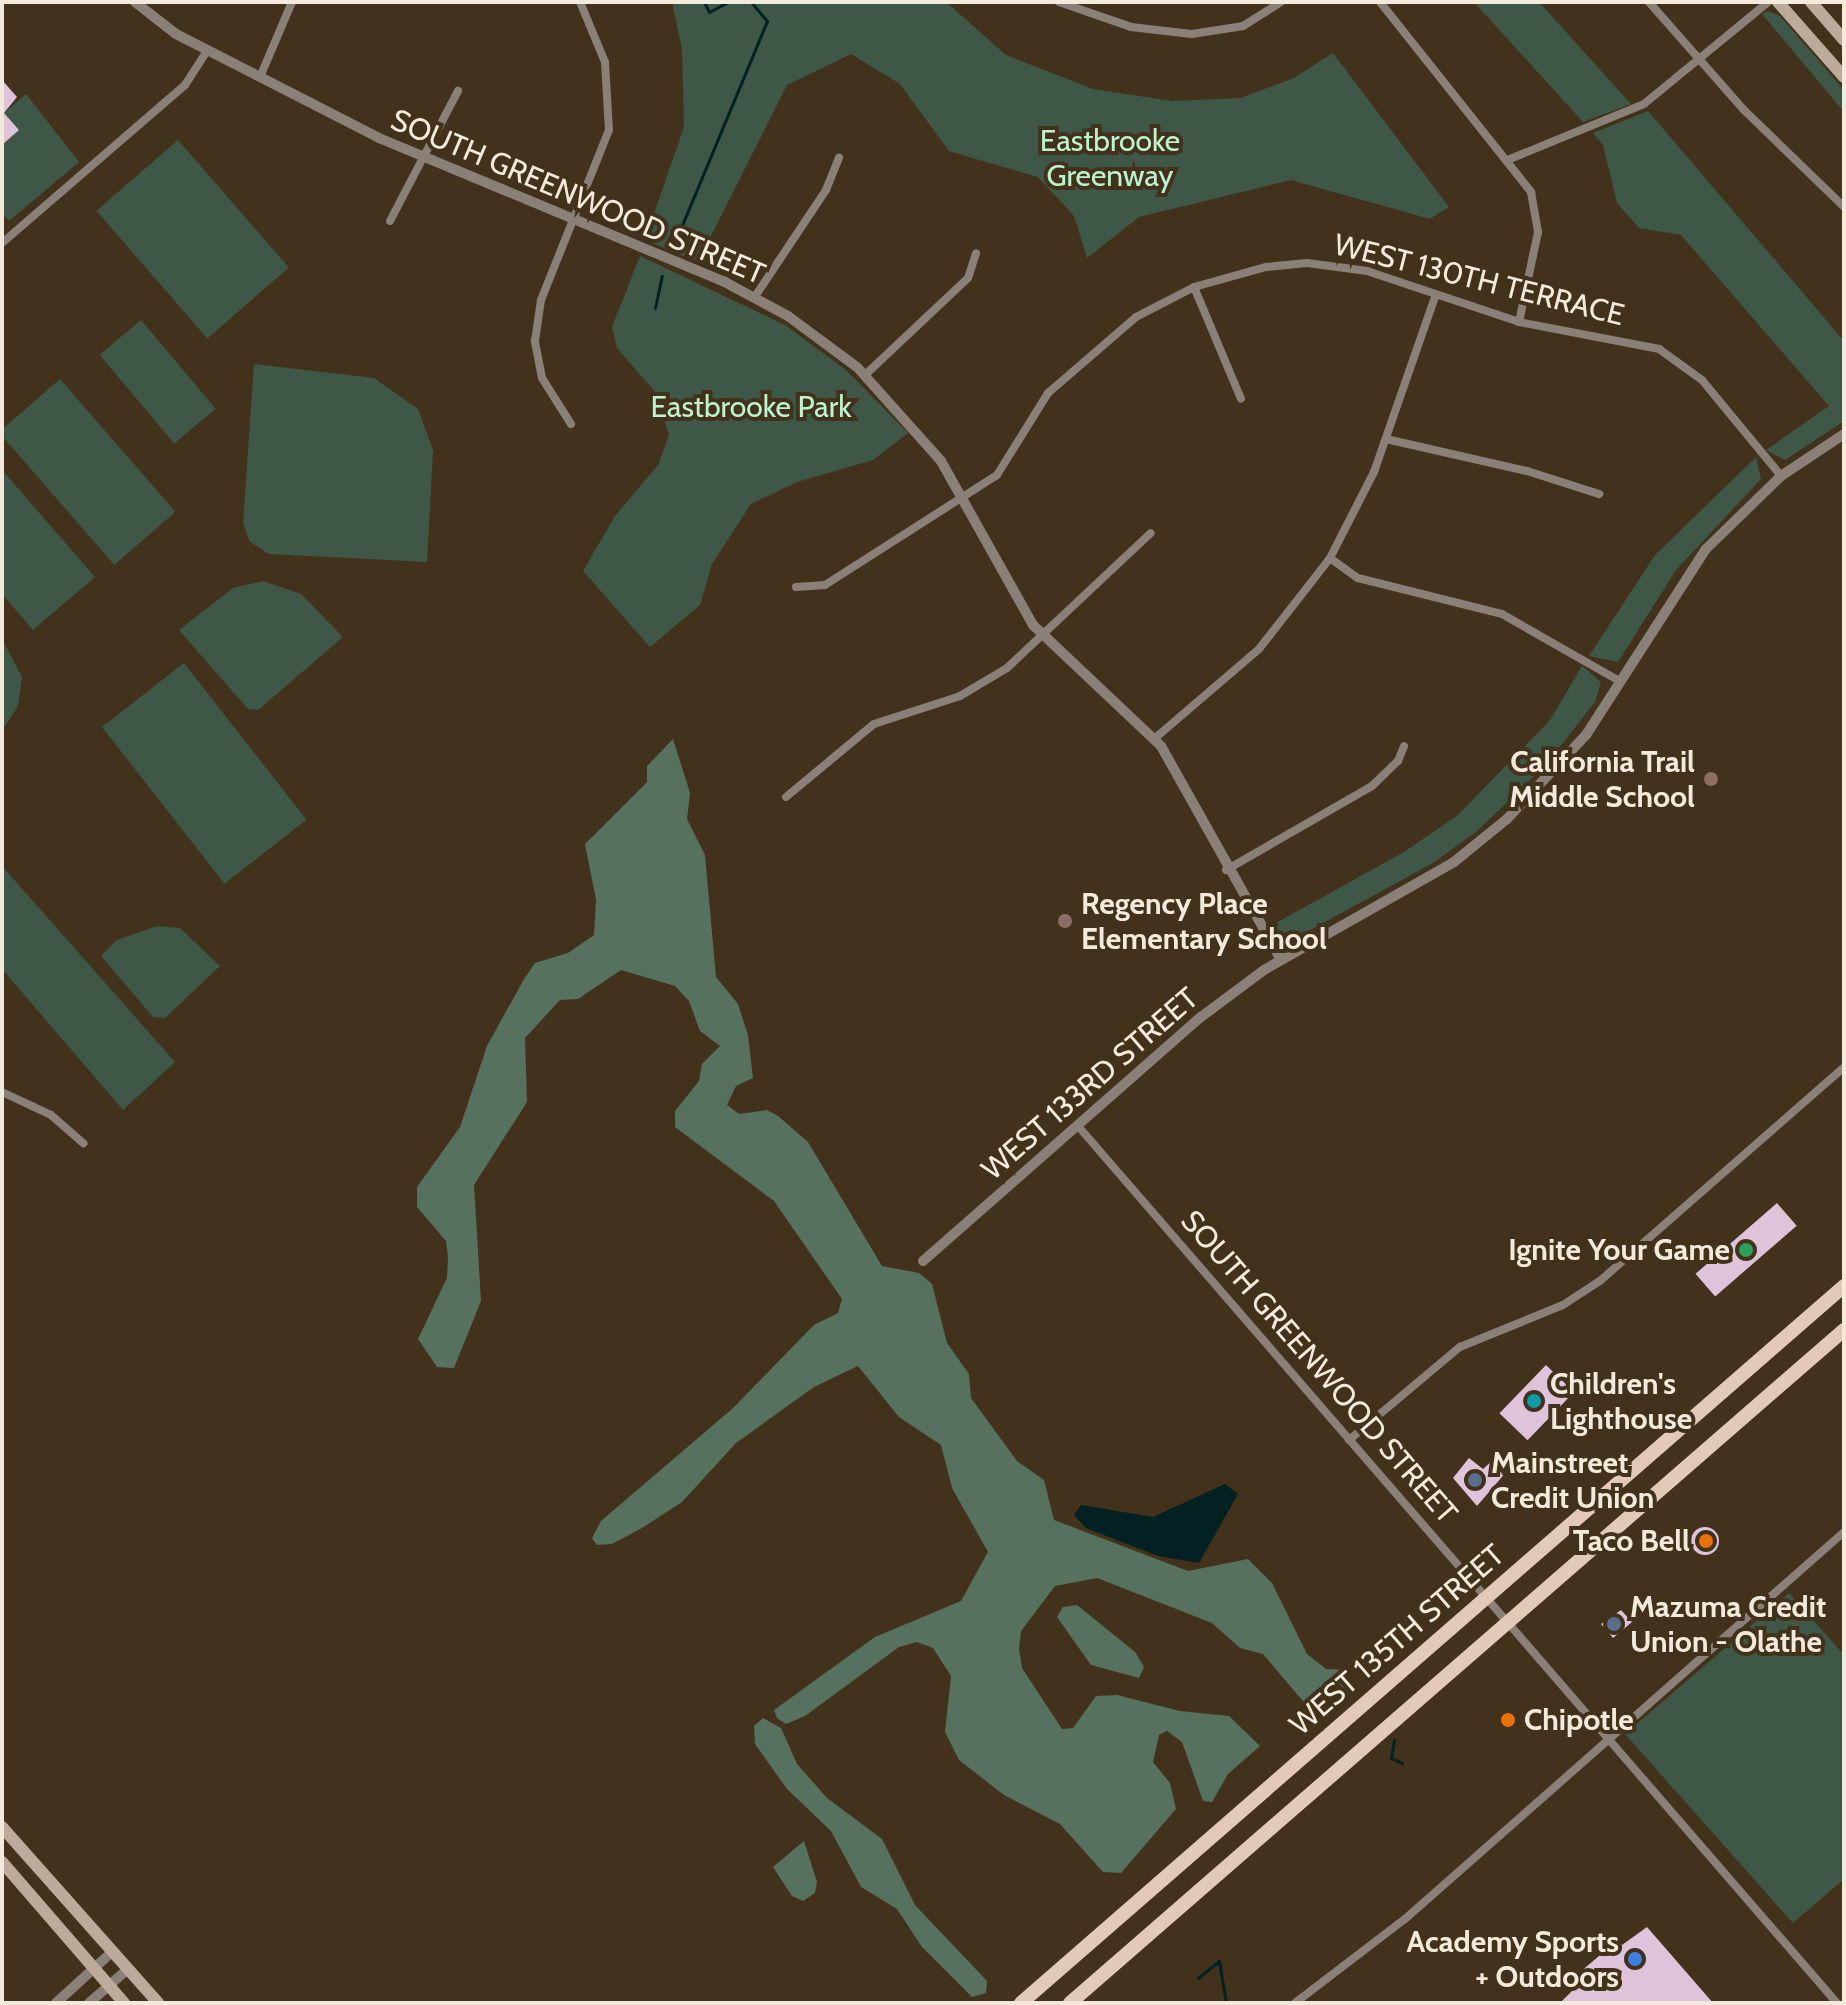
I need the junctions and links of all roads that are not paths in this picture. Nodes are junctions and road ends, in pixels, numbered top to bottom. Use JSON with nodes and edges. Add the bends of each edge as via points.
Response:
{"nodes":[{"id":1,"x":135,"y":2,"type":"edge"},
{"id":2,"x":292,"y":2,"type":"edge"},
{"id":3,"x":580,"y":2,"type":"edge"},
{"id":4,"x":1059,"y":2,"type":"edge"},
{"id":5,"x":1281,"y":2,"type":"edge"},
{"id":6,"x":1380,"y":2,"type":"edge"},
{"id":7,"x":1649,"y":2,"type":"edge"},
{"id":8,"x":1768,"y":2,"type":"edge"},
{"id":9,"x":1778,"y":2,"type":"edge"},
{"id":10,"x":1811,"y":2,"type":"edge"},
{"id":11,"x":1844,"y":40,"type":"edge"},
{"id":12,"x":207,"y":51,"type":"junction"},
{"id":13,"x":1699,"y":59,"type":"junction"},
{"id":14,"x":260,"y":77,"type":"junction"},
{"id":15,"x":1844,"y":77,"type":"edge"},
{"id":16,"x":458,"y":91,"type":"dead end"},
{"id":17,"x":425,"y":158,"type":"junction"},
{"id":18,"x":839,"y":158,"type":"dead end"},
{"id":19,"x":1510,"y":159,"type":"junction"},
{"id":20,"x":1844,"y":207,"type":"edge"},
{"id":21,"x":576,"y":220,"type":"junction"},
{"id":22,"x":390,"y":221,"type":"dead end"},
{"id":23,"x":2,"y":243,"type":"edge"},
{"id":24,"x":976,"y":253,"type":"dead end"},
{"id":25,"x":1194,"y":287,"type":"junction"},
{"id":26,"x":1436,"y":294,"type":"junction"},
{"id":27,"x":754,"y":298,"type":"junction"},
{"id":28,"x":1519,"y":322,"type":"junction"},
{"id":29,"x":865,"y":375,"type":"junction"},
{"id":30,"x":1241,"y":399,"type":"dead end"},
{"id":31,"x":571,"y":424,"type":"dead end"},
{"id":32,"x":1844,"y":434,"type":"edge"},
{"id":33,"x":1386,"y":439,"type":"junction"},
{"id":34,"x":1781,"y":476,"type":"junction"},
{"id":35,"x":1599,"y":494,"type":"dead end"},
{"id":36,"x":962,"y":496,"type":"junction"},
{"id":37,"x":1151,"y":533,"type":"dead end"},
{"id":38,"x":1330,"y":558,"type":"junction"},
{"id":39,"x":796,"y":587,"type":"dead end"},
{"id":40,"x":1041,"y":635,"type":"junction"},
{"id":41,"x":1621,"y":682,"type":"junction"},
{"id":42,"x":1154,"y":739,"type":"junction"},
{"id":43,"x":1404,"y":746,"type":"dead end"},
{"id":44,"x":786,"y":797,"type":"dead end"},
{"id":45,"x":1226,"y":870,"type":"junction"},
{"id":46,"x":1281,"y":960,"type":"junction"},
{"id":47,"x":1844,"y":1067,"type":"edge"},
{"id":48,"x":2,"y":1092,"type":"edge"},
{"id":49,"x":1078,"y":1126,"type":"junction"},
{"id":50,"x":83,"y":1143,"type":"dead end"},
{"id":51,"x":923,"y":1261,"type":"dead end"},
{"id":52,"x":1844,"y":1286,"type":"edge"},
{"id":53,"x":1844,"y":1330,"type":"edge"},
{"id":54,"x":1349,"y":1440,"type":"junction"},
{"id":55,"x":1844,"y":1532,"type":"edge"},
{"id":56,"x":1486,"y":1597,"type":"junction"},
{"id":57,"x":1508,"y":1622,"type":"junction"},
{"id":58,"x":1606,"y":1738,"type":"junction"},
{"id":59,"x":2,"y":1827,"type":"edge"},
{"id":60,"x":2,"y":1862,"type":"edge"},
{"id":61,"x":113,"y":1951,"type":"junction"},
{"id":62,"x":93,"y":1968,"type":"junction"},
{"id":63,"x":128,"y":1969,"type":"junction"},
{"id":64,"x":108,"y":1985,"type":"junction"},
{"id":65,"x":1075,"y":2000,"type":"edge"},
{"id":66,"x":56,"y":2003,"type":"edge"},
{"id":67,"x":89,"y":2003,"type":"edge"},
{"id":68,"x":124,"y":2003,"type":"edge"},
{"id":69,"x":158,"y":2003,"type":"edge"},
{"id":70,"x":1021,"y":2003,"type":"edge"},
{"id":71,"x":1295,"y":2003,"type":"edge"},
{"id":72,"x":1837,"y":2003,"type":"edge"}],
"edges":[{"from":1,"to":12,"type":"street","name":"SOUTH GREENWOOD STREET"},
{"from":2,"to":14,"type":"street"},
{"from":3,"to":21,"type":"street","via":[[605,62],[611,114]]},
{"from":4,"to":5,"type":"street","via":[[1131,27],[1192,34],[1243,26]]},
{"from":6,"to":19,"type":"street"},
{"from":7,"to":13,"type":"street"},
{"from":8,"to":13,"type":"street"},
{"from":9,"to":15,"type":"main road"},
{"from":10,"to":11,"type":"main road"},
{"from":12,"to":14,"type":"street","name":"SOUTH GREENWOOD STREET"},
{"from":12,"to":23,"type":"street","via":[[185,85]]},
{"from":13,"to":19,"type":"street","via":[[1627,114]]},
{"from":13,"to":20,"type":"street"},
{"from":14,"to":17,"type":"street","name":"SOUTH GREENWOOD STREET"},
{"from":16,"to":17,"type":"street"},
{"from":17,"to":21,"type":"street","name":"SOUTH GREENWOOD STREET"},
{"from":17,"to":22,"type":"street"},
{"from":18,"to":27,"type":"street","via":[[826,190]]},
{"from":19,"to":28,"type":"street","via":[[1531,192],[1538,221]]},
{"from":21,"to":27,"type":"street","name":"SOUTH GREENWOOD STREET"},
{"from":21,"to":31,"type":"street","via":[[541,300],[535,341],[542,378]]},
{"from":24,"to":29,"type":"street","via":[[968,278]]},
{"from":25,"to":26,"type":"street","name":"WEST 130TH TERRACE","via":[[1238,272],[1307,263],[1367,271]]},
{"from":25,"to":30,"type":"street"},
{"from":25,"to":36,"type":"street","name":"WEST 130TH TERRACE","via":[[1136,317],[1068,372],[1048,393],[1006,467]]},
{"from":26,"to":28,"type":"street","name":"WEST 130TH TERRACE"},
{"from":26,"to":33,"type":"street"},
{"from":27,"to":29,"type":"street","name":"SOUTH GREENWOOD STREET","via":[[821,338]]},
{"from":28,"to":34,"type":"street","name":"WEST 130TH TERRACE","via":[[1650,347],[1676,358]]},
{"from":29,"to":36,"type":"street","name":"SOUTH GREENWOOD STREET","via":[[926,441]]},
{"from":32,"to":34,"type":"street","name":"WEST 133RD STREET"},
{"from":33,"to":35,"type":"street","via":[[1527,471]]},
{"from":33,"to":38,"type":"street"},
{"from":34,"to":41,"type":"street","name":"WEST 133RD STREET","via":[[1696,562]]},
{"from":36,"to":39,"type":"street","name":"WEST 130TH TERRACE","via":[[825,585]]},
{"from":36,"to":40,"type":"street","name":"SOUTH GREENWOOD STREET","via":[[1004,581]]},
{"from":37,"to":40,"type":"street"},
{"from":38,"to":41,"type":"street","via":[[1338,569],[1369,582],[1502,614]]},
{"from":38,"to":42,"type":"street","via":[[1259,649]]},
{"from":40,"to":42,"type":"street","name":"SOUTH GREENWOOD STREET"},
{"from":40,"to":44,"type":"street","via":[[1007,668],[960,696],[874,724]]},
{"from":41,"to":46,"type":"street","name":"WEST 133RD STREET","via":[[1561,765],[1498,827],[1417,885]]},
{"from":42,"to":45,"type":"street","name":"SOUTH GREENWOOD STREET","via":[[1178,771]]},
{"from":43,"to":45,"type":"street","via":[[1398,761],[1372,786]]},
{"from":45,"to":46,"type":"street","name":"SOUTH GREENWOOD STREET"},
{"from":46,"to":49,"type":"street","name":"WEST 133RD STREET","via":[[1201,1017]]},
{"from":47,"to":54,"type":"street","via":[[1601,1280],[1563,1305],[1475,1337]]},
{"from":48,"to":50,"type":"street","via":[[51,1115]]},
{"from":49,"to":51,"type":"street","name":"WEST 133RD STREET"},
{"from":49,"to":54,"type":"street","name":"SOUTH GREENWOOD STREET"},
{"from":52,"to":56,"type":"main road","name":"WEST 135TH STREET"},
{"from":53,"to":57,"type":"main road","name":"WEST 135TH STREET"},
{"from":54,"to":56,"type":"street","name":"SOUTH GREENWOOD STREET"},
{"from":55,"to":58,"type":"street"},
{"from":56,"to":57,"type":"street","name":"SOUTH GREENWOOD STREET"},
{"from":56,"to":70,"type":"main road","name":"WEST 135TH STREET"},
{"from":57,"to":58,"type":"street","name":"SOUTH GREENWOOD STREET"},
{"from":57,"to":65,"type":"main road","name":"WEST 135TH STREET"},
{"from":58,"to":71,"type":"street","via":[[1405,1919]]},
{"from":58,"to":72,"type":"street","name":"SOUTH GREENWOOD STREET"},
{"from":59,"to":61,"type":"main road"},
{"from":60,"to":62,"type":"main road"},
{"from":61,"to":62,"type":"street"},
{"from":61,"to":63,"type":"main road"},
{"from":62,"to":64,"type":"main road"},
{"from":62,"to":66,"type":"street"},
{"from":63,"to":64,"type":"street"},
{"from":63,"to":69,"type":"main road"},
{"from":64,"to":67,"type":"street"},
{"from":64,"to":68,"type":"main road"}]}
